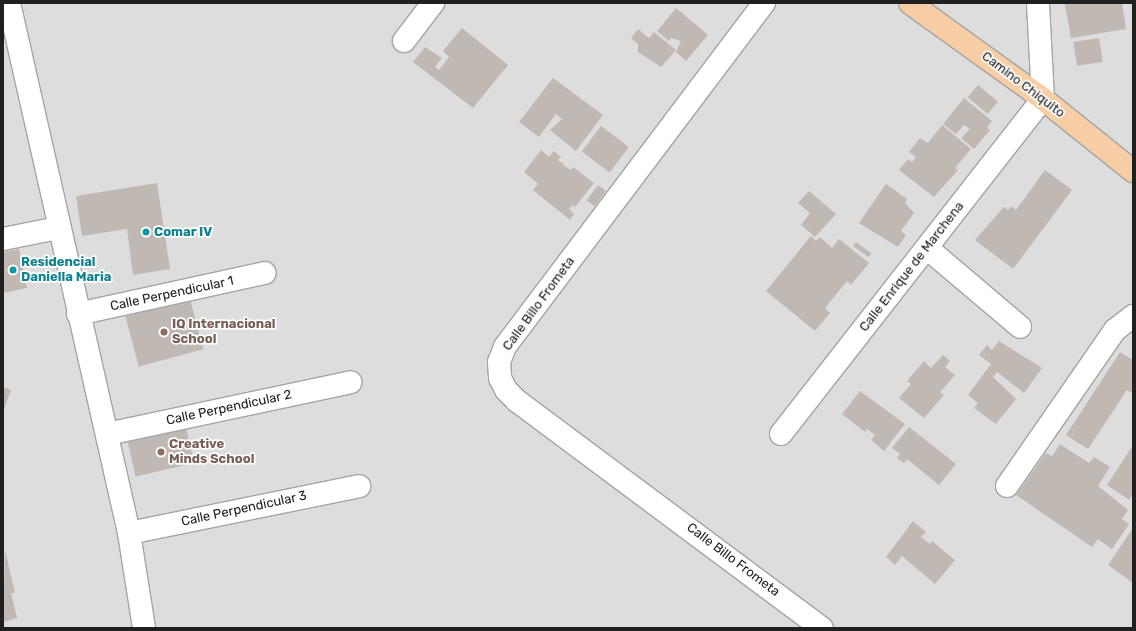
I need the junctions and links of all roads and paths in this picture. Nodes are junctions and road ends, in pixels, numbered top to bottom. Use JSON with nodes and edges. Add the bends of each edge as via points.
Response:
{"nodes":[{"id":1,"x":9,"y":3,"type":"edge"},
{"id":2,"x":433,"y":3,"type":"edge"},
{"id":3,"x":764,"y":3,"type":"edge"},
{"id":4,"x":910,"y":3,"type":"edge"},
{"id":5,"x":1038,"y":3,"type":"edge"},
{"id":6,"x":404,"y":41,"type":"dead end"},
{"id":7,"x":1043,"y":99,"type":"junction"},
{"id":8,"x":1133,"y":171,"type":"edge"},
{"id":9,"x":58,"y":228,"type":"junction"},
{"id":10,"x":3,"y":239,"type":"edge"},
{"id":11,"x":927,"y":248,"type":"junction"},
{"id":12,"x":265,"y":273,"type":"dead end"},
{"id":13,"x":78,"y":314,"type":"junction"},
{"id":14,"x":1133,"y":316,"type":"edge"},
{"id":15,"x":1020,"y":327,"type":"dead end"},
{"id":16,"x":351,"y":382,"type":"dead end"},
{"id":17,"x":107,"y":434,"type":"junction"},
{"id":18,"x":781,"y":434,"type":"dead end"},
{"id":19,"x":359,"y":486,"type":"dead end"},
{"id":20,"x":1007,"y":486,"type":"dead end"},
{"id":21,"x":129,"y":533,"type":"junction"},
{"id":22,"x":144,"y":628,"type":"edge"},
{"id":23,"x":822,"y":628,"type":"edge"}],
"edges":[{"from":1,"to":9,"type":"street"},
{"from":2,"to":6,"type":"street"},
{"from":3,"to":23,"type":"street","name":"Calle Billo Frometa","via":[[505,347],[500,362],[500,378],[506,390],[517,401]]},
{"from":4,"to":7,"type":"main road","name":"Camino Chiquito"},
{"from":5,"to":7,"type":"street"},
{"from":7,"to":8,"type":"main road","name":"Camino Chiquito"},
{"from":7,"to":11,"type":"street","name":"Calle Enrique de Marchena"},
{"from":9,"to":10,"type":"street"},
{"from":9,"to":13,"type":"street"},
{"from":11,"to":15,"type":"street"},
{"from":11,"to":18,"type":"street","name":"Calle Enrique de Marchena"},
{"from":12,"to":13,"type":"street","name":"Calle Perpendicular 1"},
{"from":13,"to":17,"type":"street"},
{"from":14,"to":20,"type":"street","via":[[1115,330]]},
{"from":16,"to":17,"type":"street","name":"Calle Perpendicular 2"},
{"from":17,"to":21,"type":"street"},
{"from":19,"to":21,"type":"street","name":"Calle Perpendicular 3"},
{"from":21,"to":22,"type":"street"}]}
